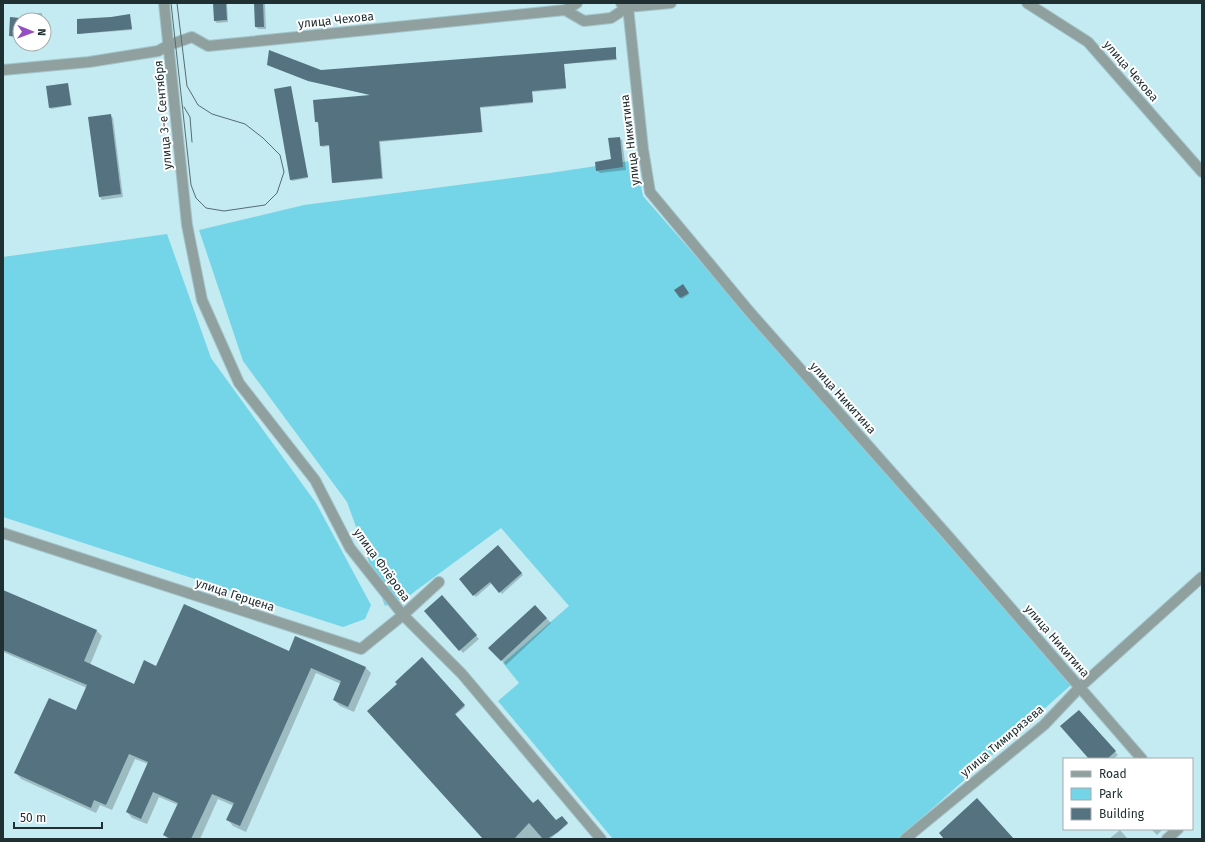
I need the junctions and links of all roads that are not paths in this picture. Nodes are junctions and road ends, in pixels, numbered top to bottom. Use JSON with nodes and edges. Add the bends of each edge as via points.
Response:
{"nodes":[{"id":1,"x":164,"y":3,"type":"edge"},
{"id":2,"x":577,"y":3,"type":"edge"},
{"id":3,"x":671,"y":3,"type":"edge"},
{"id":4,"x":1026,"y":3,"type":"edge"},
{"id":5,"x":625,"y":5,"type":"edge"},
{"id":6,"x":565,"y":10,"type":"junction"},
{"id":7,"x":169,"y":45,"type":"junction"},
{"id":8,"x":3,"y":70,"type":"edge"},
{"id":9,"x":1202,"y":172,"type":"edge"},
{"id":10,"x":187,"y":225,"type":"joint"},
{"id":11,"x":3,"y":532,"type":"edge"},
{"id":12,"x":1202,"y":577,"type":"edge"},
{"id":13,"x":439,"y":582,"type":"dead end"},
{"id":14,"x":403,"y":616,"type":"junction"},
{"id":15,"x":1080,"y":687,"type":"junction"},
{"id":16,"x":1141,"y":758,"type":"edge"},
{"id":17,"x":1177,"y":830,"type":"edge"},
{"id":18,"x":600,"y":839,"type":"edge"},
{"id":19,"x":904,"y":839,"type":"edge"},
{"id":20,"x":1167,"y":839,"type":"edge"}],
"edges":[{"from":1,"to":7,"type":"street","name":"улица 3-е Сентября"},
{"from":2,"to":6,"type":"street"},
{"from":3,"to":5,"type":"street"},
{"from":4,"to":9,"type":"street","name":"улица Чехова","via":[[1088,42]]},
{"from":5,"to":6,"type":"street","via":[[611,18],[584,21]]},
{"from":5,"to":15,"type":"street","name":"улица Никитина","via":[[650,192],[749,311]]},
{"from":6,"to":7,"type":"street","name":"улица Чехова","via":[[208,46],[192,37]]},
{"from":7,"to":8,"type":"street","name":"улица Чехова","via":[[158,51]]},
{"from":7,"to":10,"type":"street","name":"улица 3-е Сентября"},
{"from":10,"to":14,"type":"street","name":"улица Флёрова","via":[[202,300],[239,383],[315,480],[350,548]]},
{"from":11,"to":14,"type":"street","name":"улица Герцена","via":[[361,650]]},
{"from":12,"to":15,"type":"street","name":"улица Тимирязева"},
{"from":13,"to":14,"type":"street","name":"улица Герцена"},
{"from":14,"to":18,"type":"street","name":"улица Флёрова","via":[[462,674]]},
{"from":15,"to":16,"type":"street","name":"улица Никитина"},
{"from":15,"to":19,"type":"street","name":"улица Тимирязева","via":[[1044,725]]},
{"from":17,"to":20,"type":"street"}]}
